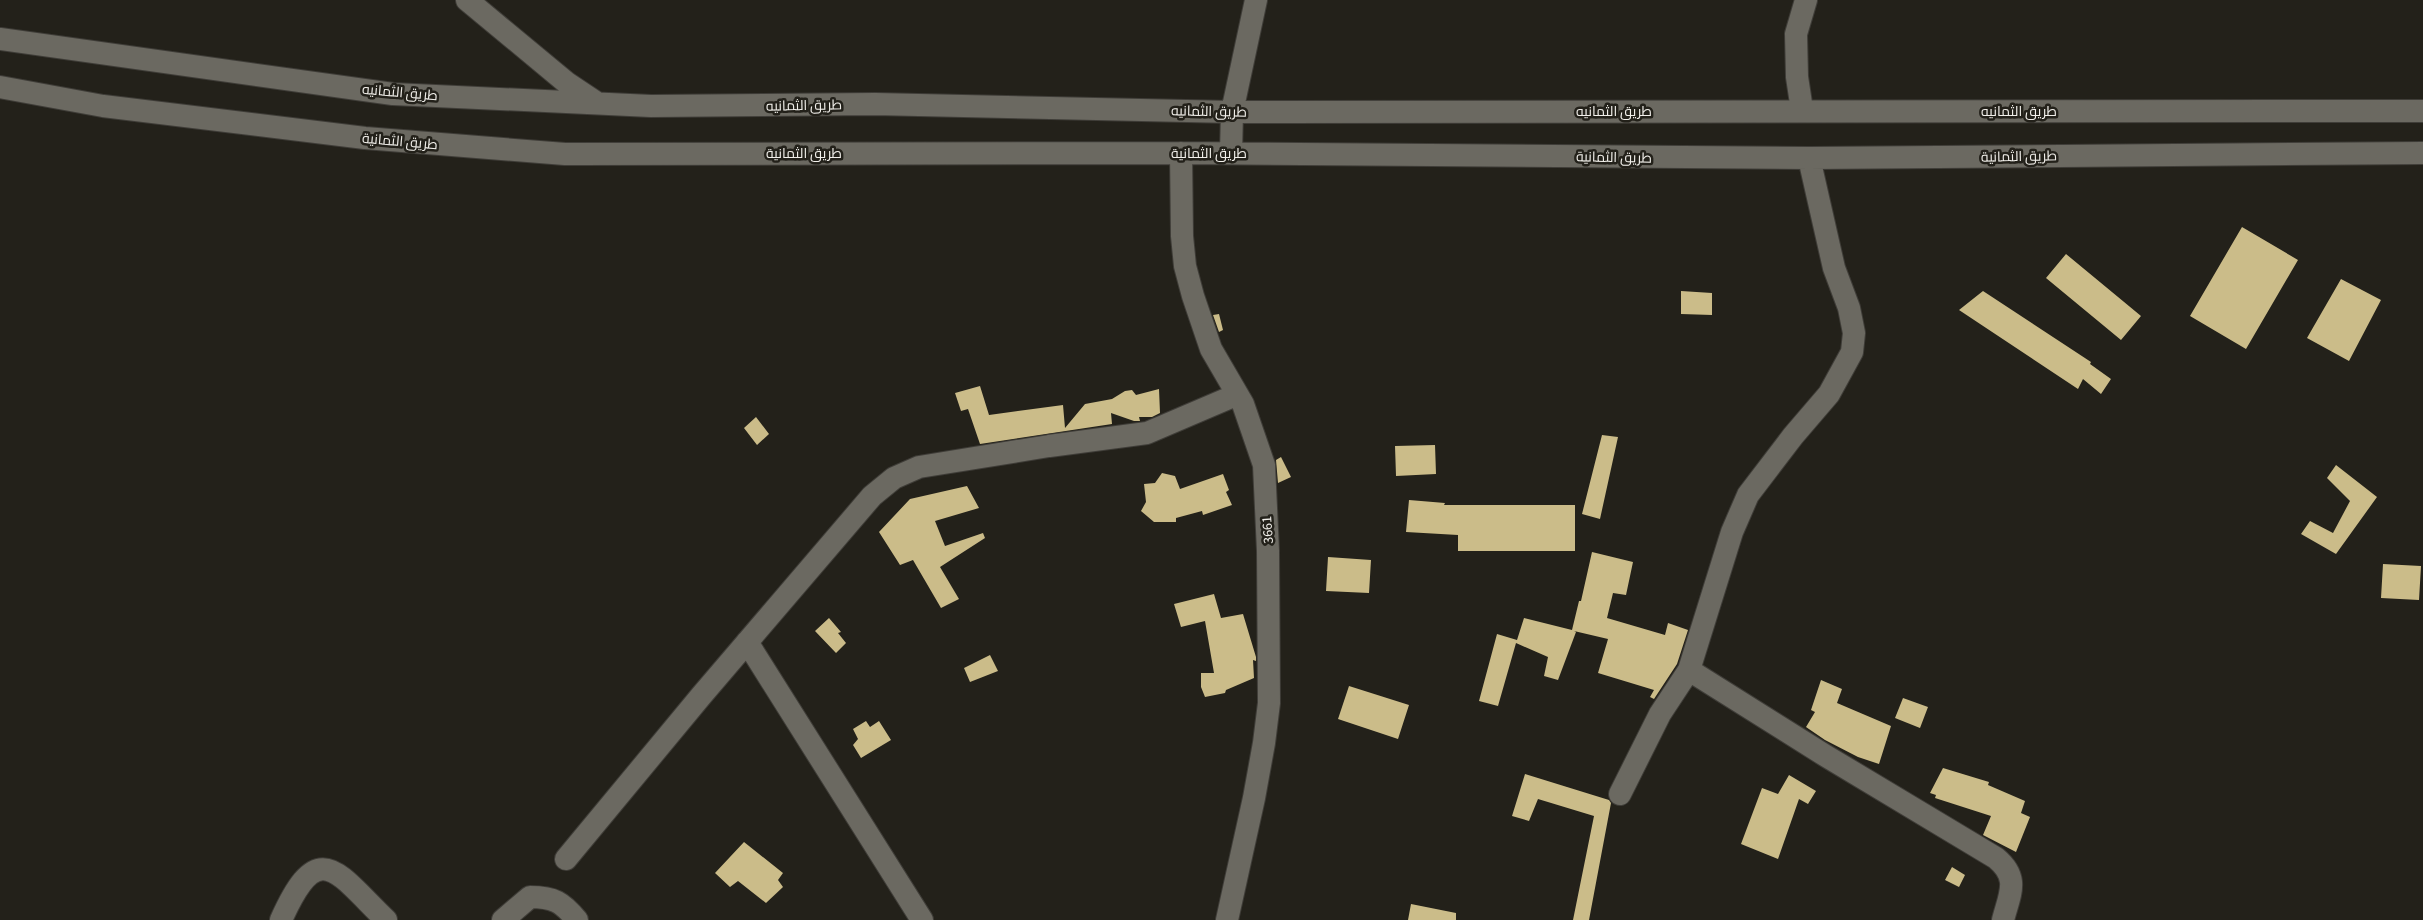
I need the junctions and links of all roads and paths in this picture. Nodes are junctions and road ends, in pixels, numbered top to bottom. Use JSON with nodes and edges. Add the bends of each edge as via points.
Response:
{"nodes":[{"id":1,"x":1256,"y":0,"type":"edge"},
{"id":2,"x":1806,"y":0,"type":"edge"},
{"id":3,"x":476,"y":3,"type":"edge"},
{"id":4,"x":0,"y":38,"type":"edge"},
{"id":5,"x":0,"y":87,"type":"edge"},
{"id":6,"x":597,"y":103,"type":"junction"},
{"id":7,"x":1802,"y":110,"type":"junction"},
{"id":8,"x":2423,"y":111,"type":"edge"},
{"id":9,"x":1232,"y":112,"type":"junction"},
{"id":10,"x":1181,"y":153,"type":"junction"},
{"id":11,"x":1231,"y":153,"type":"junction"},
{"id":12,"x":2423,"y":153,"type":"edge"},
{"id":13,"x":1810,"y":158,"type":"junction"},
{"id":14,"x":1236,"y":395,"type":"junction"},
{"id":15,"x":747,"y":642,"type":"junction"},
{"id":16,"x":1689,"y":670,"type":"junction"},
{"id":17,"x":1620,"y":794,"type":"dead end"},
{"id":18,"x":566,"y":859,"type":"dead end"},
{"id":19,"x":281,"y":920,"type":"edge"},
{"id":20,"x":386,"y":920,"type":"edge"},
{"id":21,"x":503,"y":920,"type":"edge"},
{"id":22,"x":577,"y":920,"type":"edge"},
{"id":23,"x":922,"y":920,"type":"edge"},
{"id":24,"x":1227,"y":920,"type":"edge"},
{"id":25,"x":2003,"y":920,"type":"edge"}],
"edges":[{"from":1,"to":9,"type":"street"},
{"from":2,"to":7,"type":"street","via":[[1796,34]]},
{"from":3,"to":6,"type":"street","via":[[567,83]]},
{"from":4,"to":6,"type":"street","name":"طريق الثمانيه","via":[[393,94]]},
{"from":5,"to":10,"type":"street","name":"طريق الثمانية","via":[[103,106],[365,138],[566,154]]},
{"from":6,"to":9,"type":"street","name":"طريق الثمانيه","via":[[651,106],[875,104]]},
{"from":7,"to":8,"type":"street","name":"طريق الثمانيه"},
{"from":7,"to":9,"type":"street","name":"طريق الثمانيه"},
{"from":9,"to":11,"type":"street"},
{"from":10,"to":11,"type":"street","name":"طريق الثمانية"},
{"from":10,"to":14,"type":"street","name":"3661","via":[[1185,266],[1211,349]]},
{"from":11,"to":13,"type":"street","name":"طريق الثمانية"},
{"from":12,"to":13,"type":"street","name":"طريق الثمانية"},
{"from":13,"to":16,"type":"street","via":[[1834,268],[1854,332],[1852,352],[1829,394],[1748,495],[1732,532]]},
{"from":14,"to":15,"type":"street","via":[[1147,433],[919,468],[894,478],[872,496]]},
{"from":14,"to":24,"type":"street","name":"3661","via":[[1243,404],[1264,465],[1270,660],[1264,742]]},
{"from":15,"to":18,"type":"street"},
{"from":15,"to":23,"type":"street"},
{"from":16,"to":17,"type":"street","via":[[1660,714]]},
{"from":16,"to":25,"type":"street","via":[[1996,858],[2008,868],[2012,885]]},
{"from":19,"to":20,"type":"street","via":[[294,890],[310,872],[323,868],[334,871]]},
{"from":21,"to":22,"type":"street","via":[[530,896],[544,896],[562,903]]}]}
